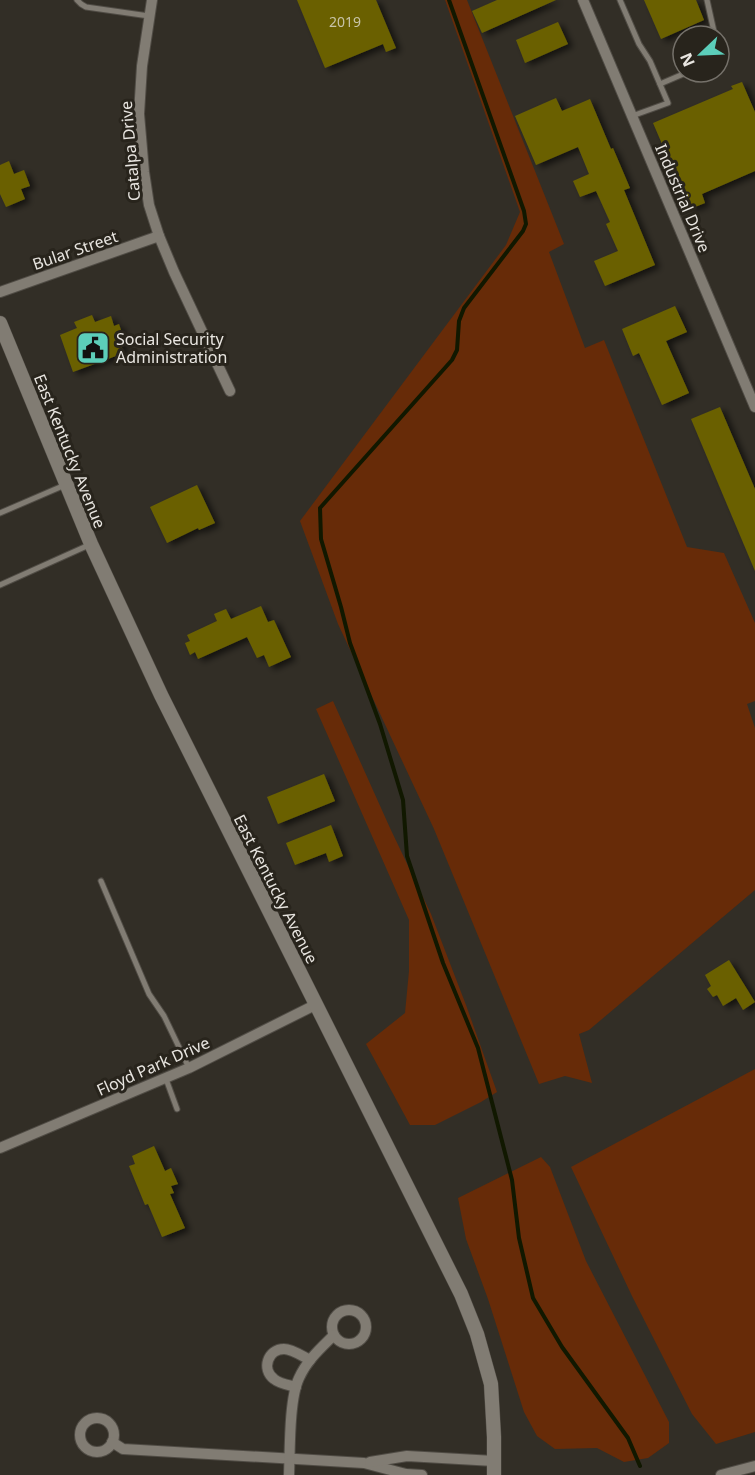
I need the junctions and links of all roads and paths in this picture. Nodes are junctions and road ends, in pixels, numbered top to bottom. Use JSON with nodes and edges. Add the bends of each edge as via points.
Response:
{"nodes":[{"id":1,"x":77,"y":0,"type":"edge"},
{"id":2,"x":152,"y":0,"type":"edge"},
{"id":3,"x":583,"y":0,"type":"edge"},
{"id":4,"x":620,"y":0,"type":"edge"},
{"id":5,"x":707,"y":0,"type":"edge"},
{"id":6,"x":149,"y":16,"type":"junction"},
{"id":7,"x":712,"y":24,"type":"edge"},
{"id":8,"x":671,"y":79,"type":"edge"},
{"id":9,"x":660,"y":84,"type":"junction"},
{"id":10,"x":632,"y":116,"type":"junction"},
{"id":11,"x":159,"y":236,"type":"junction"},
{"id":12,"x":0,"y":292,"type":"edge"},
{"id":13,"x":0,"y":323,"type":"edge"},
{"id":14,"x":230,"y":391,"type":"dead end"},
{"id":15,"x":755,"y":407,"type":"edge"},
{"id":16,"x":66,"y":485,"type":"junction"},
{"id":17,"x":0,"y":513,"type":"edge"},
{"id":18,"x":91,"y":544,"type":"junction"},
{"id":19,"x":0,"y":585,"type":"edge"},
{"id":20,"x":101,"y":881,"type":"dead end"},
{"id":21,"x":315,"y":1005,"type":"junction"},
{"id":22,"x":189,"y":1068,"type":"junction"},
{"id":23,"x":166,"y":1079,"type":"junction"},
{"id":24,"x":177,"y":1109,"type":"dead end"},
{"id":25,"x":0,"y":1148,"type":"edge"},
{"id":26,"x":334,"y":1335,"type":"dead end"},
{"id":27,"x":310,"y":1360,"type":"junction"},
{"id":28,"x":296,"y":1387,"type":"junction"},
{"id":29,"x":112,"y":1443,"type":"dead end"},
{"id":30,"x":290,"y":1459,"type":"junction"},
{"id":31,"x":494,"y":1461,"type":"junction"},
{"id":32,"x":364,"y":1463,"type":"junction"},
{"id":33,"x":755,"y":1466,"type":"edge"},
{"id":34,"x":289,"y":1475,"type":"edge"},
{"id":35,"x":422,"y":1475,"type":"edge"},
{"id":36,"x":494,"y":1475,"type":"edge"},
{"id":37,"x":721,"y":1475,"type":"edge"}],
"edges":[{"from":1,"to":6,"type":"lane","via":[[86,7]]},
{"from":2,"to":6,"type":"street","name":"Catalpa Drive"},
{"from":3,"to":10,"type":"street","name":"Industrial Drive"},
{"from":4,"to":9,"type":"lane"},
{"from":5,"to":7,"type":"lane"},
{"from":6,"to":11,"type":"street","name":"Catalpa Drive","via":[[139,114],[149,205]]},
{"from":8,"to":9,"type":"lane"},
{"from":9,"to":10,"type":"lane","via":[[668,103]]},
{"from":10,"to":15,"type":"street","name":"Industrial Drive"},
{"from":11,"to":12,"type":"street","name":"Bular Street"},
{"from":11,"to":14,"type":"street","name":"Catalpa Drive"},
{"from":13,"to":16,"type":"street","name":"East Kentucky Avenue"},
{"from":16,"to":17,"type":"lane"},
{"from":16,"to":18,"type":"street","name":"East Kentucky Avenue"},
{"from":18,"to":19,"type":"lane"},
{"from":18,"to":21,"type":"street","name":"East Kentucky Avenue","via":[[161,695]]},
{"from":20,"to":22,"type":"lane","via":[[149,994]]},
{"from":21,"to":22,"type":"street","name":"Floyd Park Drive"},
{"from":21,"to":31,"type":"street","name":"East Kentucky Avenue","via":[[461,1294],[477,1334],[490,1384]]},
{"from":22,"to":23,"type":"street","name":"Floyd Park Drive"},
{"from":23,"to":24,"type":"lane"},
{"from":23,"to":25,"type":"street","name":"Floyd Park Drive"},
{"from":26,"to":27,"type":"street"},
{"from":27,"to":28,"type":"street"},
{"from":27,"to":28,"type":"street","via":[[288,1349],[270,1355],[267,1367],[273,1379]]},
{"from":28,"to":30,"type":"street"},
{"from":29,"to":30,"type":"street","via":[[123,1449]]},
{"from":30,"to":32,"type":"street"},
{"from":30,"to":34,"type":"street"},
{"from":31,"to":32,"type":"street","via":[[407,1456]]},
{"from":31,"to":36,"type":"street","name":"East Kentucky Avenue"},
{"from":32,"to":35,"type":"street"},
{"from":33,"to":37,"type":"street"}]}
